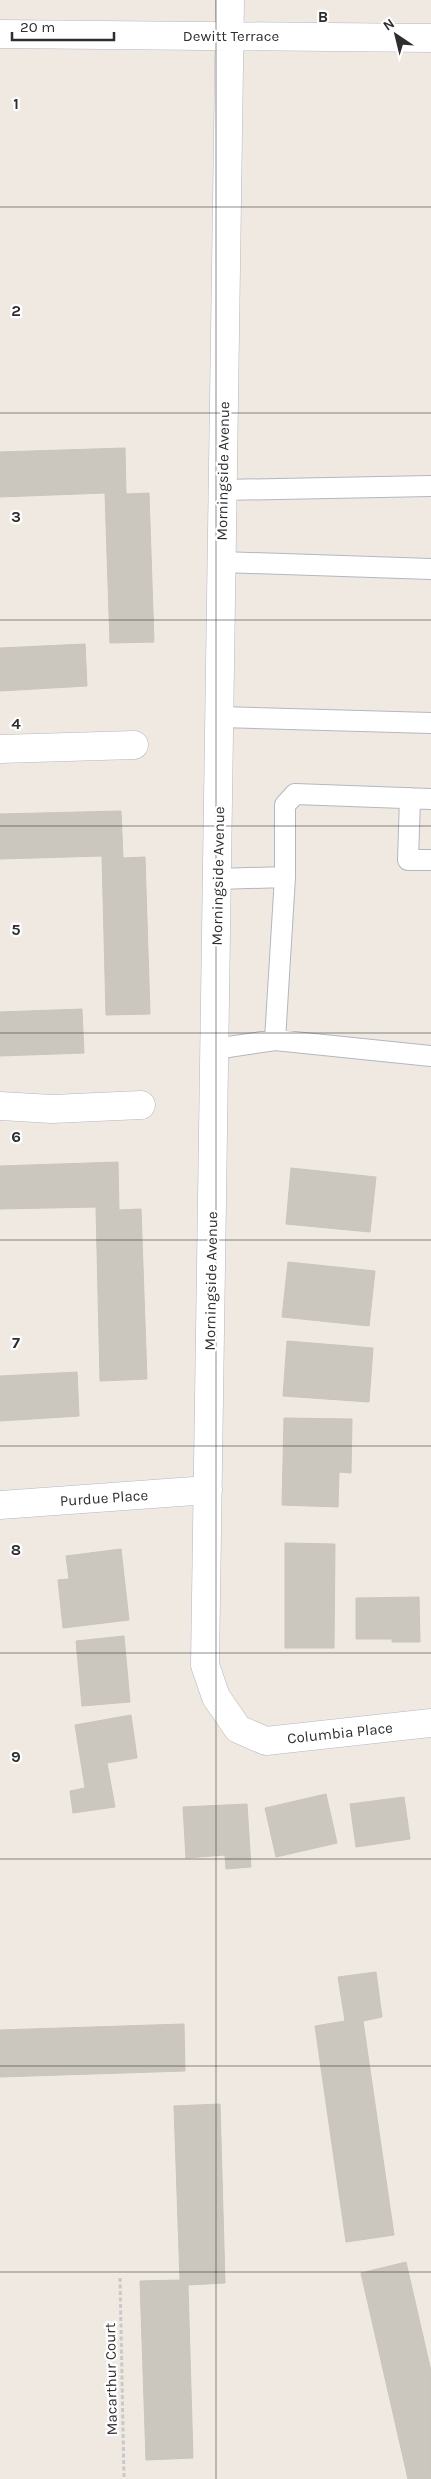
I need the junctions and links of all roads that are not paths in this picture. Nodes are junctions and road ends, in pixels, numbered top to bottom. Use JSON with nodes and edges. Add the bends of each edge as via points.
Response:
{"nodes":[{"id":1,"x":230,"y":0,"type":"edge"},
{"id":2,"x":0,"y":34,"type":"edge"},
{"id":3,"x":231,"y":36,"type":"junction"},
{"id":4,"x":431,"y":38,"type":"edge"},
{"id":5,"x":431,"y":486,"type":"edge"},
{"id":6,"x":222,"y":490,"type":"junction"},
{"id":7,"x":222,"y":562,"type":"junction"},
{"id":8,"x":431,"y":569,"type":"edge"},
{"id":9,"x":220,"y":716,"type":"junction"},
{"id":10,"x":431,"y":723,"type":"edge"},
{"id":11,"x":134,"y":745,"type":"dead end"},
{"id":12,"x":0,"y":749,"type":"edge"},
{"id":13,"x":410,"y":798,"type":"junction"},
{"id":14,"x":431,"y":799,"type":"edge"},
{"id":15,"x":431,"y":860,"type":"edge"},
{"id":16,"x":285,"y":877,"type":"junction"},
{"id":17,"x":218,"y":879,"type":"junction"},
{"id":18,"x":275,"y":1040,"type":"junction"},
{"id":19,"x":215,"y":1049,"type":"junction"},
{"id":20,"x":431,"y":1056,"type":"edge"},
{"id":21,"x":141,"y":1105,"type":"dead end"},
{"id":22,"x":0,"y":1106,"type":"edge"},
{"id":23,"x":208,"y":1490,"type":"junction"},
{"id":24,"x":0,"y":1505,"type":"edge"},
{"id":25,"x":431,"y":1723,"type":"edge"},
{"id":26,"x":251,"y":1734,"type":"joint"}],
"edges":[{"from":1,"to":3,"type":"street","name":"Morningside Avenue"},
{"from":2,"to":3,"type":"street","name":"Dewitt Terrace"},
{"from":3,"to":4,"type":"street","name":"Dewitt Terrace"},
{"from":3,"to":6,"type":"street","name":"Morningside Avenue"},
{"from":5,"to":6,"type":"lane"},
{"from":6,"to":7,"type":"street","name":"Morningside Avenue"},
{"from":7,"to":8,"type":"lane"},
{"from":7,"to":9,"type":"street","name":"Morningside Avenue"},
{"from":9,"to":10,"type":"lane"},
{"from":9,"to":17,"type":"street","name":"Morningside Avenue"},
{"from":11,"to":12,"type":"street"},
{"from":13,"to":14,"type":"lane"},
{"from":13,"to":15,"type":"lane","via":[[408,860]]},
{"from":13,"to":16,"type":"lane","via":[[295,794],[285,806]]},
{"from":16,"to":17,"type":"lane"},
{"from":16,"to":18,"type":"lane"},
{"from":17,"to":19,"type":"street","name":"Morningside Avenue"},
{"from":18,"to":19,"type":"lane"},
{"from":18,"to":20,"type":"lane"},
{"from":19,"to":23,"type":"street","name":"Morningside Avenue"},
{"from":21,"to":22,"type":"street","via":[[52,1109]]},
{"from":23,"to":24,"type":"street","name":"Purdue Place"},
{"from":23,"to":26,"type":"street","name":"Morningside Avenue","via":[[205,1665],[216,1697],[238,1729]]},
{"from":25,"to":26,"type":"street","name":"Columbia Place","via":[[266,1741]]}]}
